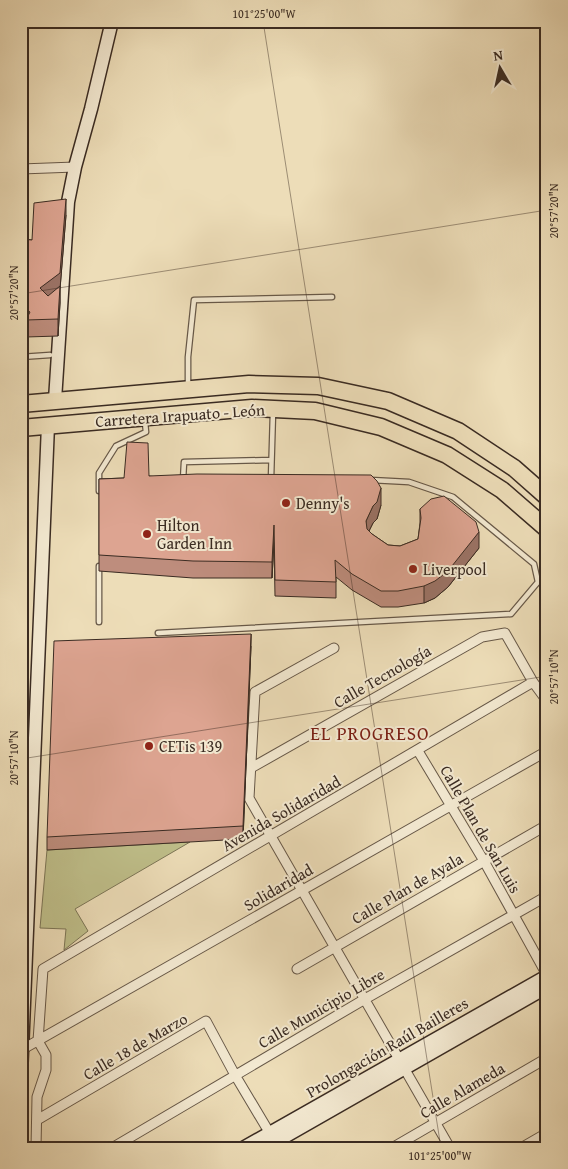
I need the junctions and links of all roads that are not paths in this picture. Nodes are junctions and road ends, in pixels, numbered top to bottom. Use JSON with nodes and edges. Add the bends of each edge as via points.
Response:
{"nodes":[{"id":1,"x":112,"y":21,"type":"edge"},
{"id":2,"x":75,"y":167,"type":"junction"},
{"id":3,"x":21,"y":169,"type":"edge"},
{"id":4,"x":332,"y":297,"type":"dead end"},
{"id":5,"x":26,"y":326,"type":"edge"},
{"id":6,"x":21,"y":331,"type":"edge"},
{"id":7,"x":50,"y":355,"type":"dead end"},
{"id":8,"x":21,"y":357,"type":"edge"},
{"id":9,"x":188,"y":389,"type":"junction"},
{"id":10,"x":55,"y":400,"type":"junction"},
{"id":11,"x":21,"y":404,"type":"edge"},
{"id":12,"x":274,"y":409,"type":"junction"},
{"id":13,"x":144,"y":417,"type":"junction"},
{"id":14,"x":48,"y":425,"type":"junction"},
{"id":15,"x":21,"y":428,"type":"edge"},
{"id":16,"x":271,"y":460,"type":"junction"},
{"id":17,"x":193,"y":480,"type":"edge"},
{"id":18,"x":261,"y":480,"type":"edge"},
{"id":19,"x":271,"y":480,"type":"junction"},
{"id":20,"x":280,"y":480,"type":"edge"},
{"id":21,"x":362,"y":480,"type":"edge"},
{"id":22,"x":99,"y":496,"type":"edge"},
{"id":23,"x":547,"y":497,"type":"edge"},
{"id":24,"x":547,"y":529,"type":"edge"},
{"id":25,"x":99,"y":562,"type":"edge"},
{"id":26,"x":99,"y":622,"type":"dead end"},
{"id":27,"x":158,"y":633,"type":"dead end"},
{"id":28,"x":334,"y":648,"type":"dead end"},
{"id":29,"x":534,"y":682,"type":"junction"},
{"id":30,"x":547,"y":702,"type":"edge"},
{"id":31,"x":418,"y":751,"type":"junction"},
{"id":32,"x":547,"y":751,"type":"edge"},
{"id":33,"x":251,"y":768,"type":"junction"},
{"id":34,"x":451,"y":806,"type":"junction"},
{"id":35,"x":547,"y":825,"type":"edge"},
{"id":36,"x":271,"y":836,"type":"junction"},
{"id":37,"x":484,"y":860,"type":"junction"},
{"id":38,"x":302,"y":890,"type":"junction"},
{"id":39,"x":547,"y":896,"type":"edge"},
{"id":40,"x":514,"y":916,"type":"junction"},
{"id":41,"x":335,"y":948,"type":"junction"},
{"id":42,"x":296,"y":969,"type":"dead end"},
{"id":43,"x":547,"y":975,"type":"edge"},
{"id":44,"x":547,"y":987,"type":"edge"},
{"id":45,"x":365,"y":1000,"type":"junction"},
{"id":46,"x":31,"y":1045,"type":"junction"},
{"id":47,"x":547,"y":1058,"type":"edge"},
{"id":48,"x":401,"y":1063,"type":"junction"},
{"id":49,"x":21,"y":1075,"type":"edge"},
{"id":50,"x":235,"y":1075,"type":"junction"},
{"id":51,"x":37,"y":1120,"type":"junction"},
{"id":52,"x":436,"y":1122,"type":"junction"},
{"id":53,"x":547,"y":1133,"type":"edge"},
{"id":54,"x":270,"y":1141,"type":"edge"},
{"id":55,"x":36,"y":1148,"type":"edge"},
{"id":56,"x":112,"y":1148,"type":"edge"},
{"id":57,"x":243,"y":1148,"type":"edge"},
{"id":58,"x":392,"y":1148,"type":"edge"},
{"id":59,"x":450,"y":1148,"type":"edge"},
{"id":60,"x":521,"y":1148,"type":"edge"}],
"edges":[{"from":1,"to":2,"type":"street"},
{"from":2,"to":3,"type":"street"},
{"from":2,"to":10,"type":"street","via":[[68,202]]},
{"from":4,"to":9,"type":"lane","via":[[194,300]]},
{"from":5,"to":6,"type":"lane"},
{"from":7,"to":8,"type":"lane"},
{"from":9,"to":10,"type":"highway","name":"Carretera Irapuato - León"},
{"from":9,"to":23,"type":"highway","name":"Carretera Irapuato - León","via":[[249,384],[318,386],[388,401],[458,431],[514,468]]},
{"from":10,"to":11,"type":"highway","name":"Carretera Irapuato - León"},
{"from":12,"to":13,"type":"highway","name":"Carretera Irapuato - León"},
{"from":12,"to":16,"type":"lane"},
{"from":12,"to":24,"type":"highway","name":"Carretera Irapuato - León","via":[[315,411],[381,427],[447,455],[502,490]]},
{"from":13,"to":14,"type":"highway","name":"Carretera Irapuato - León"},
{"from":13,"to":22,"type":"lane","via":[[146,432],[116,446],[99,473]]},
{"from":14,"to":15,"type":"highway","name":"Carretera Irapuato - León"},
{"from":14,"to":46,"type":"street"},
{"from":16,"to":17,"type":"lane","via":[[184,462],[183,480]]},
{"from":16,"to":19,"type":"lane"},
{"from":18,"to":19,"type":"lane"},
{"from":19,"to":20,"type":"lane"},
{"from":21,"to":27,"type":"lane","via":[[409,482],[453,497],[534,564],[538,582],[511,614]]},
{"from":25,"to":26,"type":"lane"},
{"from":28,"to":33,"type":"street","via":[[255,692]]},
{"from":29,"to":30,"type":"street"},
{"from":29,"to":31,"type":"street","name":"Avenida Solidaridad"},
{"from":29,"to":33,"type":"street","name":"Calle Tecnología","via":[[504,633],[482,637]]},
{"from":31,"to":34,"type":"street","name":"Calle Plan de San Luis"},
{"from":31,"to":36,"type":"street","name":"Avenida Solidaridad"},
{"from":32,"to":34,"type":"street","name":"Solidaridad"},
{"from":33,"to":36,"type":"street","via":[[249,798]]},
{"from":34,"to":37,"type":"street","name":"Calle Plan de San Luis"},
{"from":34,"to":38,"type":"street","name":"Solidaridad"},
{"from":35,"to":37,"type":"street","name":"Calle Plan de Ayala"},
{"from":36,"to":38,"type":"street"},
{"from":36,"to":46,"type":"street","name":"Avenida Solidaridad","via":[[42,969]]},
{"from":37,"to":40,"type":"street","name":"Calle Plan de San Luis"},
{"from":37,"to":41,"type":"street","name":"Calle Plan de Ayala"},
{"from":38,"to":41,"type":"street"},
{"from":38,"to":46,"type":"street","name":"Solidaridad"},
{"from":39,"to":40,"type":"street","name":"Calle Municipio Libre"},
{"from":40,"to":43,"type":"street","name":"Calle Plan de San Luis"},
{"from":40,"to":45,"type":"street","name":"Calle Municipio Libre"},
{"from":41,"to":42,"type":"street","name":"Calle Plan de Ayala"},
{"from":41,"to":45,"type":"street"},
{"from":43,"to":48,"type":"street","name":"Prolongación Raúl Bailleres"},
{"from":44,"to":48,"type":"street","name":"Prolongación Raúl Bailleres"},
{"from":45,"to":48,"type":"street"},
{"from":45,"to":50,"type":"street","name":"Calle Municipio Libre"},
{"from":46,"to":49,"type":"street"},
{"from":46,"to":51,"type":"street","via":[[46,1055],[46,1070],[37,1097]]},
{"from":47,"to":52,"type":"street","name":"Calle Alameda"},
{"from":48,"to":52,"type":"street"},
{"from":48,"to":54,"type":"street","name":"Prolongación Raúl Bailleres"},
{"from":50,"to":51,"type":"street","name":"Calle 18 de Marzo","via":[[206,1021]]},
{"from":50,"to":54,"type":"street","name":"Calle 18 de Marzo"},
{"from":50,"to":56,"type":"street","name":"Calle Municipio Libre"},
{"from":51,"to":55,"type":"street"},
{"from":52,"to":58,"type":"street","name":"Calle Alameda"},
{"from":52,"to":59,"type":"street"},
{"from":53,"to":60,"type":"street"},
{"from":54,"to":57,"type":"street","name":"Prolongación Raúl Bailleres"}]}
